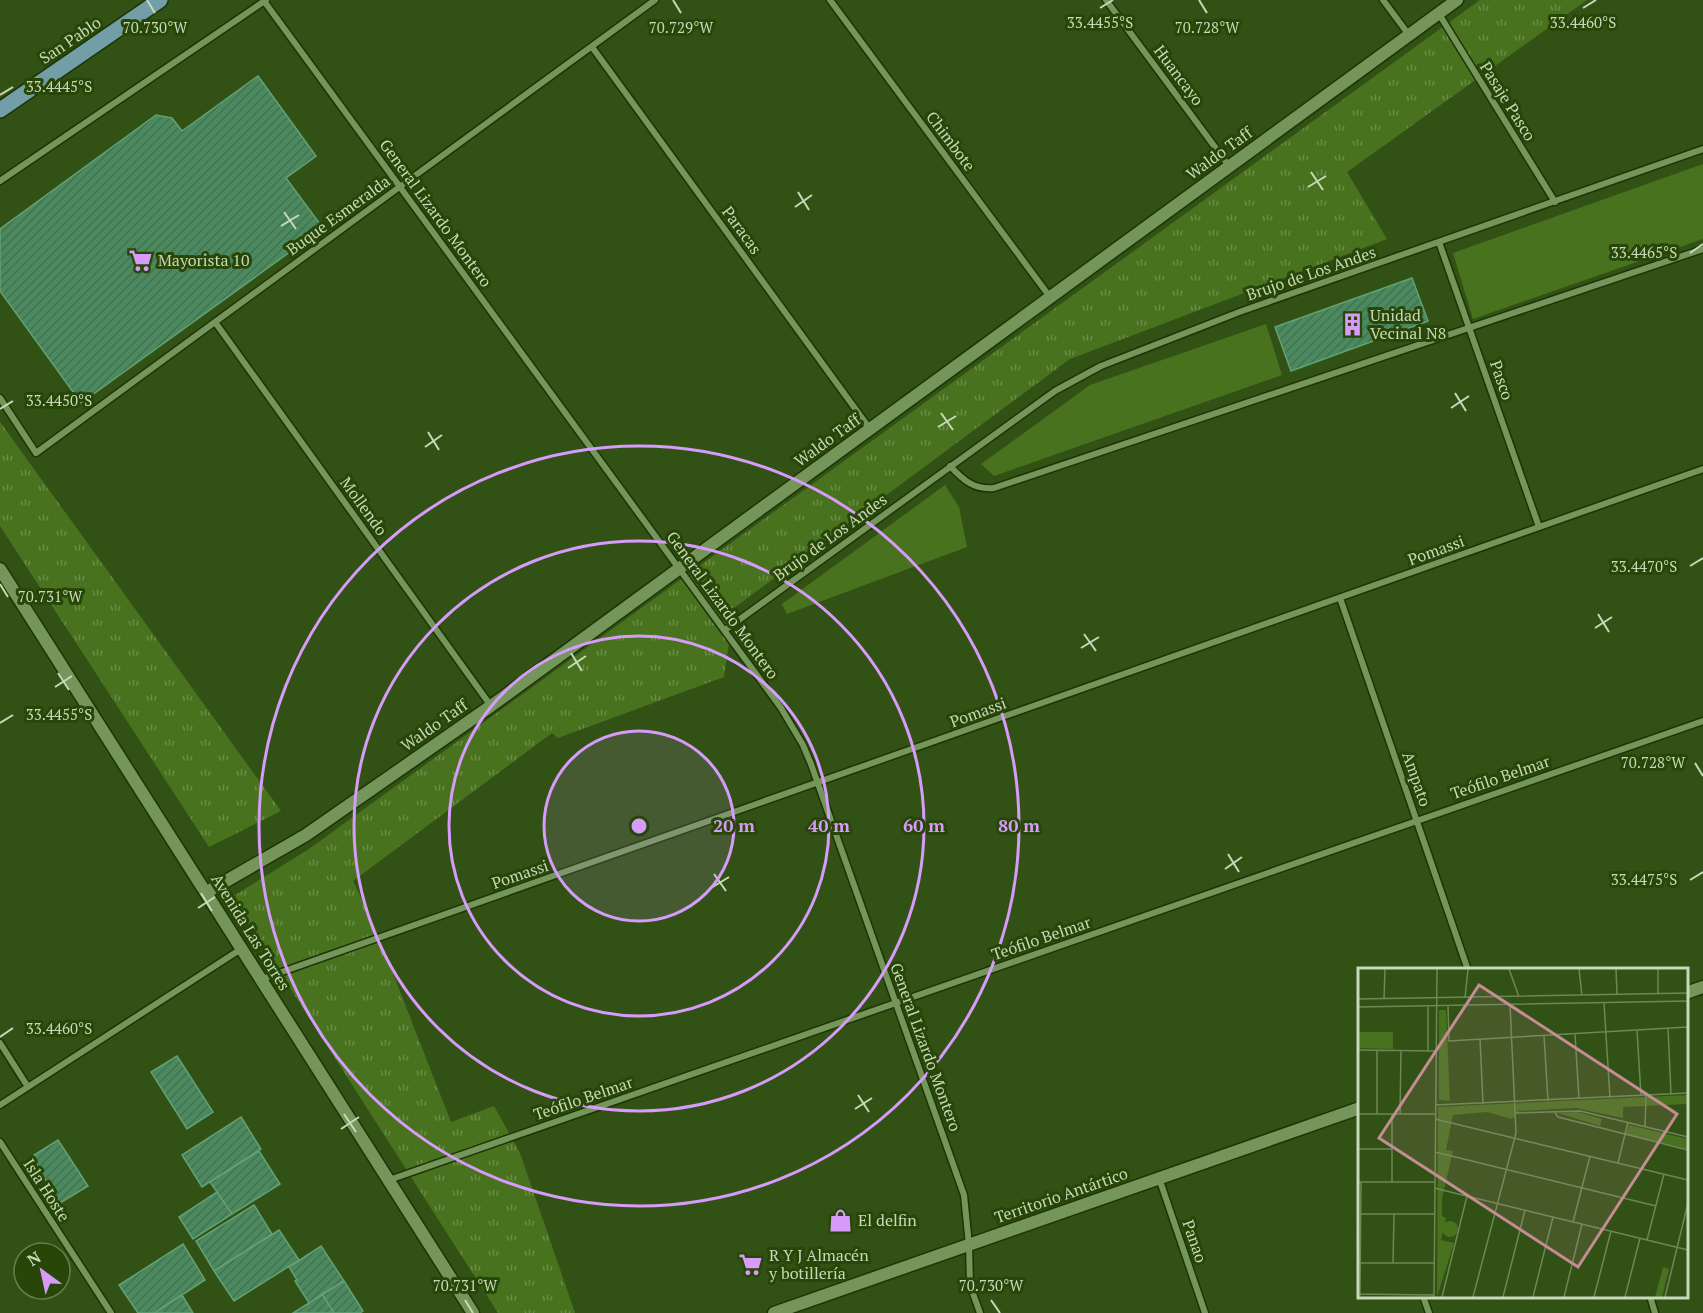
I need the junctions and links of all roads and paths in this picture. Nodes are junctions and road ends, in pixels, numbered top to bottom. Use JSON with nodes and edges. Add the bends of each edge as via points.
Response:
{"nodes":[{"id":1,"x":160,"y":0,"type":"edge"},
{"id":2,"x":655,"y":0,"type":"edge"},
{"id":3,"x":830,"y":0,"type":"edge"},
{"id":4,"x":1106,"y":0,"type":"edge"},
{"id":5,"x":1383,"y":0,"type":"edge"},
{"id":6,"x":1458,"y":0,"type":"edge"},
{"id":7,"x":265,"y":1,"type":"edge"},
{"id":8,"x":1439,"y":14,"type":"junction"},
{"id":9,"x":1409,"y":35,"type":"junction"},
{"id":10,"x":592,"y":46,"type":"junction"},
{"id":11,"x":0,"y":110,"type":"edge"},
{"id":12,"x":1703,"y":149,"type":"edge"},
{"id":13,"x":1230,"y":166,"type":"junction"},
{"id":14,"x":0,"y":181,"type":"edge"},
{"id":15,"x":400,"y":186,"type":"junction"},
{"id":16,"x":1555,"y":202,"type":"junction"},
{"id":17,"x":1439,"y":242,"type":"junction"},
{"id":18,"x":1703,"y":249,"type":"edge"},
{"id":19,"x":1050,"y":297,"type":"junction"},
{"id":20,"x":215,"y":322,"type":"junction"},
{"id":21,"x":1469,"y":327,"type":"junction"},
{"id":22,"x":0,"y":398,"type":"edge"},
{"id":23,"x":870,"y":429,"type":"junction"},
{"id":24,"x":950,"y":466,"type":"junction"},
{"id":25,"x":1703,"y":469,"type":"edge"},
{"id":26,"x":1539,"y":528,"type":"junction"},
{"id":27,"x":680,"y":568,"type":"junction"},
{"id":28,"x":0,"y":569,"type":"edge"},
{"id":29,"x":1340,"y":598,"type":"junction"},
{"id":30,"x":725,"y":630,"type":"junction"},
{"id":31,"x":491,"y":706,"type":"junction"},
{"id":32,"x":1703,"y":721,"type":"edge"},
{"id":33,"x":818,"y":783,"type":"junction"},
{"id":34,"x":1417,"y":821,"type":"junction"},
{"id":35,"x":207,"y":892,"type":"junction"},
{"id":36,"x":242,"y":948,"type":"junction"},
{"id":37,"x":1468,"y":968,"type":"edge"},
{"id":38,"x":262,"y":979,"type":"junction"},
{"id":39,"x":1703,"y":987,"type":"edge"},
{"id":40,"x":1688,"y":992,"type":"edge"},
{"id":41,"x":896,"y":1003,"type":"junction"},
{"id":42,"x":0,"y":1043,"type":"edge"},
{"id":43,"x":28,"y":1087,"type":"junction"},
{"id":44,"x":0,"y":1105,"type":"edge"},
{"id":45,"x":1358,"y":1109,"type":"edge"},
{"id":46,"x":0,"y":1142,"type":"edge"},
{"id":47,"x":1159,"y":1178,"type":"junction"},
{"id":48,"x":389,"y":1180,"type":"junction"},
{"id":49,"x":969,"y":1245,"type":"junction"},
{"id":50,"x":1424,"y":1298,"type":"edge"},
{"id":51,"x":1651,"y":1298,"type":"edge"},
{"id":52,"x":111,"y":1313,"type":"edge"},
{"id":53,"x":473,"y":1313,"type":"edge"},
{"id":54,"x":774,"y":1313,"type":"edge"},
{"id":55,"x":980,"y":1313,"type":"edge"},
{"id":56,"x":1205,"y":1313,"type":"edge"},
{"id":57,"x":1429,"y":1313,"type":"edge"},
{"id":58,"x":1655,"y":1313,"type":"edge"}],
"edges":[{"from":1,"to":11,"type":"main road","name":"San Pablo"},
{"from":2,"to":10,"type":"street","name":"Buque Esmeralda"},
{"from":3,"to":19,"type":"street","name":"Chimbote"},
{"from":4,"to":13,"type":"street","name":"Huancayo"},
{"from":5,"to":9,"type":"street"},
{"from":6,"to":8,"type":"street","name":"Waldo Taff"},
{"from":7,"to":14,"type":"street"},
{"from":7,"to":15,"type":"street","name":"General Lizardo Montero"},
{"from":8,"to":9,"type":"street","name":"Waldo Taff"},
{"from":8,"to":16,"type":"street","name":"Pasaje Pasco"},
{"from":9,"to":13,"type":"street","name":"Waldo Taff"},
{"from":10,"to":15,"type":"street","name":"Buque Esmeralda"},
{"from":10,"to":23,"type":"street","name":"Paracas"},
{"from":12,"to":16,"type":"street","name":"Brujo de Los Andes"},
{"from":13,"to":19,"type":"street","name":"Waldo Taff"},
{"from":15,"to":20,"type":"street","name":"Buque Esmeralda"},
{"from":15,"to":27,"type":"street","name":"General Lizardo Montero"},
{"from":16,"to":17,"type":"street","name":"Brujo de Los Andes"},
{"from":17,"to":21,"type":"street","name":"Pasco"},
{"from":17,"to":24,"type":"street","name":"Brujo de Los Andes","via":[[1101,366],[1054,391]]},
{"from":18,"to":21,"type":"street"},
{"from":19,"to":23,"type":"street","name":"Waldo Taff"},
{"from":20,"to":22,"type":"street","name":"Buque Esmeralda","via":[[36,453]]},
{"from":20,"to":31,"type":"street","name":"Mollendo"},
{"from":21,"to":24,"type":"street","via":[[994,488],[976,487]]},
{"from":21,"to":26,"type":"street","name":"Pasco"},
{"from":23,"to":27,"type":"street","name":"Waldo Taff"},
{"from":24,"to":30,"type":"street","name":"Brujo de Los Andes"},
{"from":25,"to":26,"type":"street","name":"Pomassi"},
{"from":26,"to":29,"type":"street","name":"Pomassi"},
{"from":27,"to":30,"type":"street","name":"General Lizardo Montero"},
{"from":27,"to":31,"type":"street","name":"Waldo Taff"},
{"from":28,"to":35,"type":"street","name":"Avenida Las Torres"},
{"from":29,"to":33,"type":"street","name":"Pomassi"},
{"from":29,"to":34,"type":"street","name":"Ampato"},
{"from":30,"to":33,"type":"street","name":"General Lizardo Montero","via":[[793,726]]},
{"from":31,"to":35,"type":"street","name":"Waldo Taff","via":[[306,835]]},
{"from":32,"to":34,"type":"street","name":"Teófilo Belmar"},
{"from":33,"to":38,"type":"street","name":"Pomassi"},
{"from":33,"to":41,"type":"street","name":"General Lizardo Montero"},
{"from":34,"to":37,"type":"street","name":"Ampato"},
{"from":34,"to":41,"type":"street","name":"Teófilo Belmar"},
{"from":35,"to":36,"type":"street","name":"Avenida Las Torres"},
{"from":36,"to":38,"type":"street","name":"Avenida Las Torres"},
{"from":36,"to":43,"type":"street"},
{"from":38,"to":48,"type":"street","name":"Avenida Las Torres"},
{"from":39,"to":40,"type":"street"},
{"from":41,"to":48,"type":"street","name":"Teófilo Belmar"},
{"from":41,"to":49,"type":"street","name":"General Lizardo Montero","via":[[964,1196]]},
{"from":42,"to":43,"type":"street"},
{"from":43,"to":44,"type":"street"},
{"from":45,"to":47,"type":"street","name":"Territorio Antártico"},
{"from":46,"to":52,"type":"street","name":"Isla Hoste"},
{"from":47,"to":49,"type":"street","name":"Territorio Antártico"},
{"from":47,"to":56,"type":"street","name":"Panao"},
{"from":48,"to":53,"type":"street","name":"Avenida Las Torres"},
{"from":49,"to":54,"type":"street","name":"Territorio Antártico"},
{"from":49,"to":55,"type":"street","name":"General Lizardo Montero","via":[[970,1285]]},
{"from":50,"to":57,"type":"street"},
{"from":51,"to":58,"type":"street"}]}
